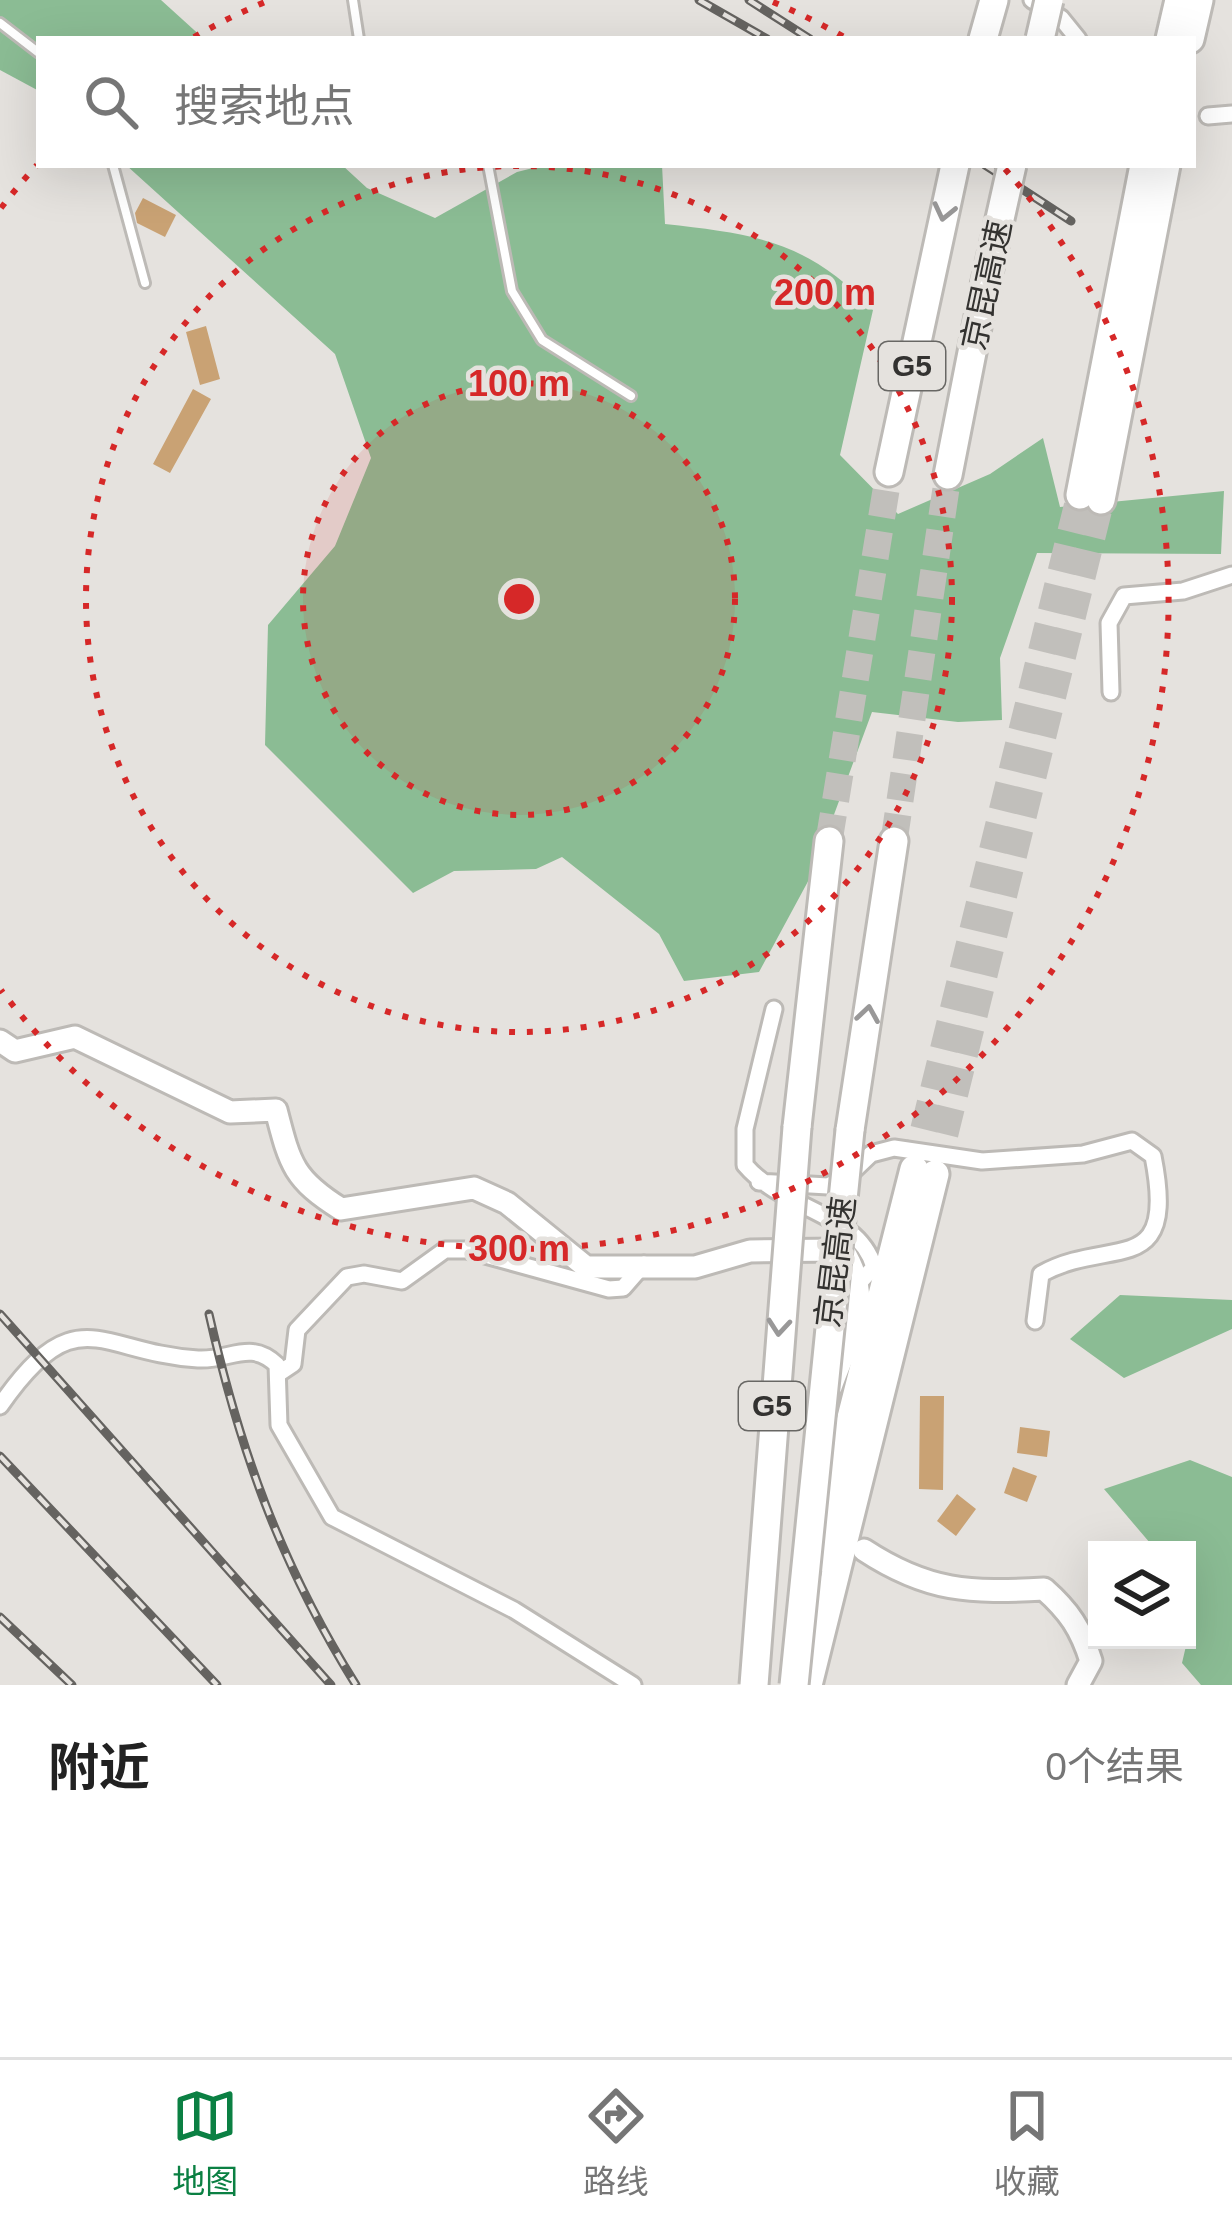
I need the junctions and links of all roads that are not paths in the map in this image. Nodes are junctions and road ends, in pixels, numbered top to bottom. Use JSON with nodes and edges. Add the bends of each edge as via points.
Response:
{"nodes":[{"id":1,"x":353,"y":0,"type":"edge"},
{"id":2,"x":994,"y":0,"type":"edge"},
{"id":3,"x":1032,"y":0,"type":"edge"},
{"id":4,"x":1048,"y":0,"type":"edge"},
{"id":5,"x":1179,"y":0,"type":"edge"},
{"id":6,"x":1199,"y":0,"type":"edge"},
{"id":7,"x":0,"y":23,"type":"edge"},
{"id":8,"x":359,"y":36,"type":"edge"},
{"id":9,"x":984,"y":36,"type":"edge"},
{"id":10,"x":1041,"y":36,"type":"edge"},
{"id":11,"x":1075,"y":36,"type":"edge"},
{"id":12,"x":1171,"y":36,"type":"edge"},
{"id":13,"x":1191,"y":36,"type":"edge"},
{"id":14,"x":36,"y":51,"type":"edge"},
{"id":15,"x":1232,"y":114,"type":"edge"},
{"id":16,"x":1208,"y":116,"type":"dead end"},
{"id":17,"x":114,"y":168,"type":"edge"},
{"id":18,"x":489,"y":168,"type":"edge"},
{"id":19,"x":954,"y":168,"type":"edge"},
{"id":20,"x":1011,"y":168,"type":"edge"},
{"id":21,"x":1144,"y":168,"type":"edge"},
{"id":22,"x":1165,"y":168,"type":"edge"},
{"id":23,"x":145,"y":283,"type":"dead end"},
{"id":24,"x":631,"y":396,"type":"dead end"},
{"id":25,"x":890,"y":472,"type":"tunnel mouth"},
{"id":26,"x":948,"y":476,"type":"tunnel mouth"},
{"id":27,"x":1232,"y":575,"type":"edge"},
{"id":28,"x":1111,"y":692,"type":"dead end"},
{"id":29,"x":830,"y":841,"type":"tunnel mouth"},
{"id":30,"x":894,"y":841,"type":"tunnel mouth"},
{"id":31,"x":774,"y":1009,"type":"dead end"},
{"id":32,"x":0,"y":1041,"type":"edge"},
{"id":33,"x":759,"y":1182,"type":"junction"},
{"id":34,"x":644,"y":1264,"type":"junction"},
{"id":35,"x":862,"y":1280,"type":"junction"},
{"id":36,"x":1035,"y":1322,"type":"dead end"},
{"id":37,"x":278,"y":1374,"type":"junction"},
{"id":38,"x":0,"y":1406,"type":"edge"},
{"id":39,"x":814,"y":1522,"type":"dead end"},
{"id":40,"x":864,"y":1550,"type":"dead end"},
{"id":41,"x":633,"y":1685,"type":"edge"},
{"id":42,"x":754,"y":1685,"type":"edge"},
{"id":43,"x":790,"y":1685,"type":"edge"},
{"id":44,"x":808,"y":1685,"type":"edge"},
{"id":45,"x":1078,"y":1685,"type":"edge"}],
"edges":[{"from":1,"to":8,"type":"lane"},
{"from":2,"to":9,"type":"highway"},
{"from":3,"to":11,"type":"street"},
{"from":4,"to":10,"type":"highway","bridge":true},
{"from":5,"to":12,"type":"highway"},
{"from":6,"to":13,"type":"highway"},
{"from":7,"to":14,"type":"lane"},
{"from":15,"to":16,"type":"street"},
{"from":17,"to":23,"type":"lane"},
{"from":18,"to":24,"type":"lane","via":[[512,291],[542,340]]},
{"from":19,"to":25,"type":"highway","name":"京昆高速","number":"G5","one_way":true},
{"from":20,"to":26,"type":"highway","name":"京昆高速","number":"G5","bridge":true},
{"from":21,"to":22,"type":"highway","via":[[1090,497]]},
{"from":27,"to":28,"type":"street","via":[[1183,591],[1124,596],[1109,623]]},
{"from":29,"to":42,"type":"highway","name":"京昆高速","number":"G5","one_way":true,"bridge":true,"via":[[797,1127]]},
{"from":43,"to":30,"type":"highway","name":"京昆高速","number":"G5","one_way":true,"bridge":true,"via":[[850,1130]]},
{"from":31,"to":33,"type":"street","via":[[745,1129],[745,1165]]},
{"from":32,"to":34,"type":"street","via":[[15,1051],[75,1037],[230,1112],[276,1111],[305,1186],[341,1209],[474,1188],[507,1203],[586,1267]]},
{"from":33,"to":35,"type":"street","via":[[867,1245],[874,1267]]},
{"from":33,"to":36,"type":"street","via":[[828,1186],[893,1148],[982,1161],[1083,1154],[1132,1141],[1153,1156],[1161,1197],[1155,1228],[1132,1251],[1064,1262],[1042,1274]]},
{"from":34,"to":35,"type":"street","via":[[695,1268],[750,1251],[844,1250]]},
{"from":34,"to":37,"type":"street","via":[[623,1288],[609,1289],[466,1250],[446,1250],[402,1281],[347,1277],[309,1312],[297,1330],[293,1364]]},
{"from":35,"to":39,"type":"street","via":[[807,1479],[806,1515]]},
{"from":37,"to":38,"type":"street","via":[[264,1353],[200,1359],[76,1338],[42,1359]]},
{"from":37,"to":41,"type":"street","via":[[278,1425],[332,1517],[514,1610]]},
{"from":40,"to":45,"type":"street","via":[[906,1577],[968,1593],[1044,1589],[1084,1639],[1091,1660]]},
{"from":43,"to":44,"type":"highway","via":[[925,1171]]}]}
